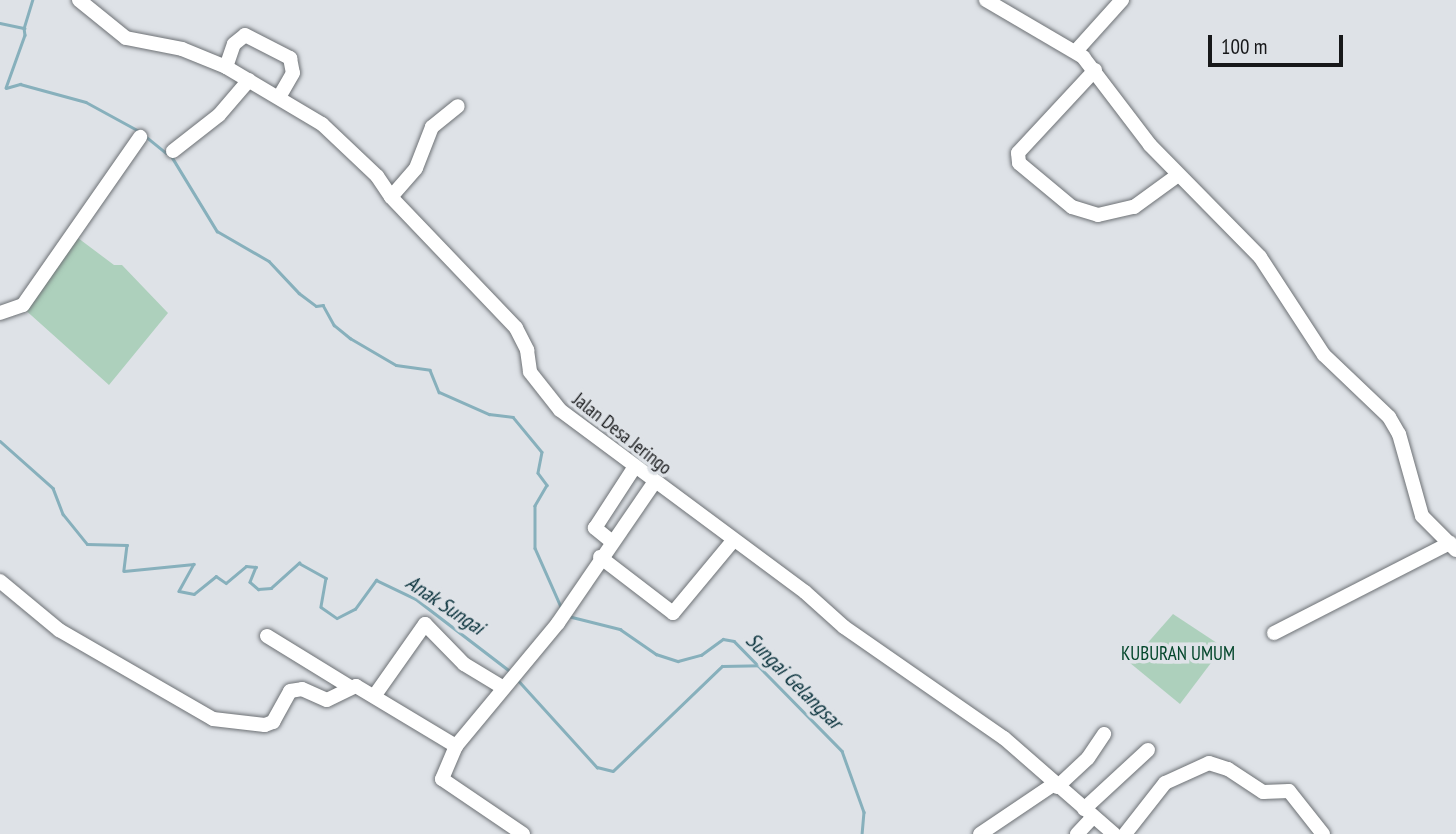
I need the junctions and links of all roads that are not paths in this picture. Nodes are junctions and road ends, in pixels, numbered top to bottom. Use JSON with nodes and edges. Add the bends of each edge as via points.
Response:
{"nodes":[{"id":1,"x":79,"y":0,"type":"edge"},
{"id":2,"x":986,"y":0,"type":"edge"},
{"id":3,"x":1122,"y":0,"type":"edge"},
{"id":4,"x":1076,"y":51,"type":"junction"},
{"id":5,"x":226,"y":66,"type":"junction"},
{"id":6,"x":1095,"y":70,"type":"junction"},
{"id":7,"x":250,"y":80,"type":"junction"},
{"id":8,"x":279,"y":97,"type":"junction"},
{"id":9,"x":458,"y":106,"type":"dead end"},
{"id":10,"x":139,"y":137,"type":"dead end"},
{"id":11,"x":173,"y":150,"type":"dead end"},
{"id":12,"x":1178,"y":175,"type":"junction"},
{"id":13,"x":391,"y":197,"type":"junction"},
{"id":14,"x":0,"y":313,"type":"edge"},
{"id":15,"x":634,"y":468,"type":"junction"},
{"id":16,"x":654,"y":483,"type":"junction"},
{"id":17,"x":611,"y":541,"type":"junction"},
{"id":18,"x":732,"y":542,"type":"junction"},
{"id":19,"x":1453,"y":547,"type":"edge"},
{"id":20,"x":600,"y":557,"type":"junction"},
{"id":21,"x":0,"y":581,"type":"edge"},
{"id":22,"x":1274,"y":633,"type":"dead end"},
{"id":23,"x":267,"y":636,"type":"dead end"},
{"id":24,"x":351,"y":687,"type":"junction"},
{"id":25,"x":502,"y":687,"type":"junction"},
{"id":26,"x":375,"y":695,"type":"junction"},
{"id":27,"x":1104,"y":734,"type":"dead end"},
{"id":28,"x":456,"y":746,"type":"junction"},
{"id":29,"x":1148,"y":750,"type":"dead end"},
{"id":30,"x":1055,"y":785,"type":"junction"},
{"id":31,"x":1088,"y":813,"type":"junction"},
{"id":32,"x":523,"y":834,"type":"edge"},
{"id":33,"x":980,"y":834,"type":"edge"},
{"id":34,"x":1077,"y":834,"type":"edge"},
{"id":35,"x":1114,"y":834,"type":"edge"},
{"id":36,"x":1125,"y":834,"type":"edge"},
{"id":37,"x":1323,"y":834,"type":"edge"}],
"edges":[{"from":1,"to":5,"type":"street","name":"Jalan Desa Jeringo","via":[[126,38],[182,49]]},
{"from":2,"to":4,"type":"street"},
{"from":3,"to":4,"type":"street"},
{"from":4,"to":6,"type":"street"},
{"from":5,"to":7,"type":"street","name":"Jalan Desa Jeringo"},
{"from":5,"to":8,"type":"street","via":[[234,44],[246,35],[290,58],[293,73]]},
{"from":6,"to":12,"type":"street","via":[[1136,129]]},
{"from":6,"to":12,"type":"street","via":[[1018,153],[1019,163],[1072,207],[1091,215],[1127,210]]},
{"from":7,"to":8,"type":"street","name":"Jalan Desa Jeringo"},
{"from":7,"to":11,"type":"street","via":[[219,116]]},
{"from":8,"to":13,"type":"street","name":"Jalan Desa Jeringo","via":[[335,134]]},
{"from":9,"to":13,"type":"street","via":[[432,127],[416,168]]},
{"from":10,"to":14,"type":"street","via":[[23,305]]},
{"from":12,"to":19,"type":"street","via":[[1261,257],[1324,355],[1389,417],[1399,434],[1422,516]]},
{"from":13,"to":15,"type":"street","name":"Jalan Desa Jeringo","via":[[516,328],[527,350],[530,372],[550,400]]},
{"from":15,"to":16,"type":"street","name":"Jalan Desa Jeringo"},
{"from":15,"to":17,"type":"street","via":[[595,528]]},
{"from":16,"to":17,"type":"street"},
{"from":16,"to":18,"type":"street","name":"Jalan Desa Jeringo"},
{"from":17,"to":20,"type":"street"},
{"from":18,"to":20,"type":"street","via":[[673,613]]},
{"from":18,"to":30,"type":"street","name":"Jalan Desa Jeringo","via":[[1004,738]]},
{"from":19,"to":22,"type":"street"},
{"from":20,"to":25,"type":"street","via":[[558,623]]},
{"from":21,"to":24,"type":"street","via":[[59,630],[213,719],[265,725],[273,722],[290,691],[302,689],[327,700]]},
{"from":23,"to":24,"type":"street"},
{"from":24,"to":26,"type":"street"},
{"from":25,"to":26,"type":"street","via":[[464,664],[425,624]]},
{"from":25,"to":28,"type":"street"},
{"from":26,"to":28,"type":"street"},
{"from":27,"to":30,"type":"street","via":[[1088,758]]},
{"from":28,"to":32,"type":"street","via":[[442,779]]},
{"from":29,"to":31,"type":"street"},
{"from":30,"to":31,"type":"street","name":"Jalan Desa Jeringo"},
{"from":30,"to":33,"type":"street"},
{"from":31,"to":34,"type":"street"},
{"from":31,"to":35,"type":"street","name":"Jalan Desa Jeringo"},
{"from":36,"to":37,"type":"street","via":[[1166,783],[1209,763],[1228,769],[1263,792],[1289,790]]}]}
